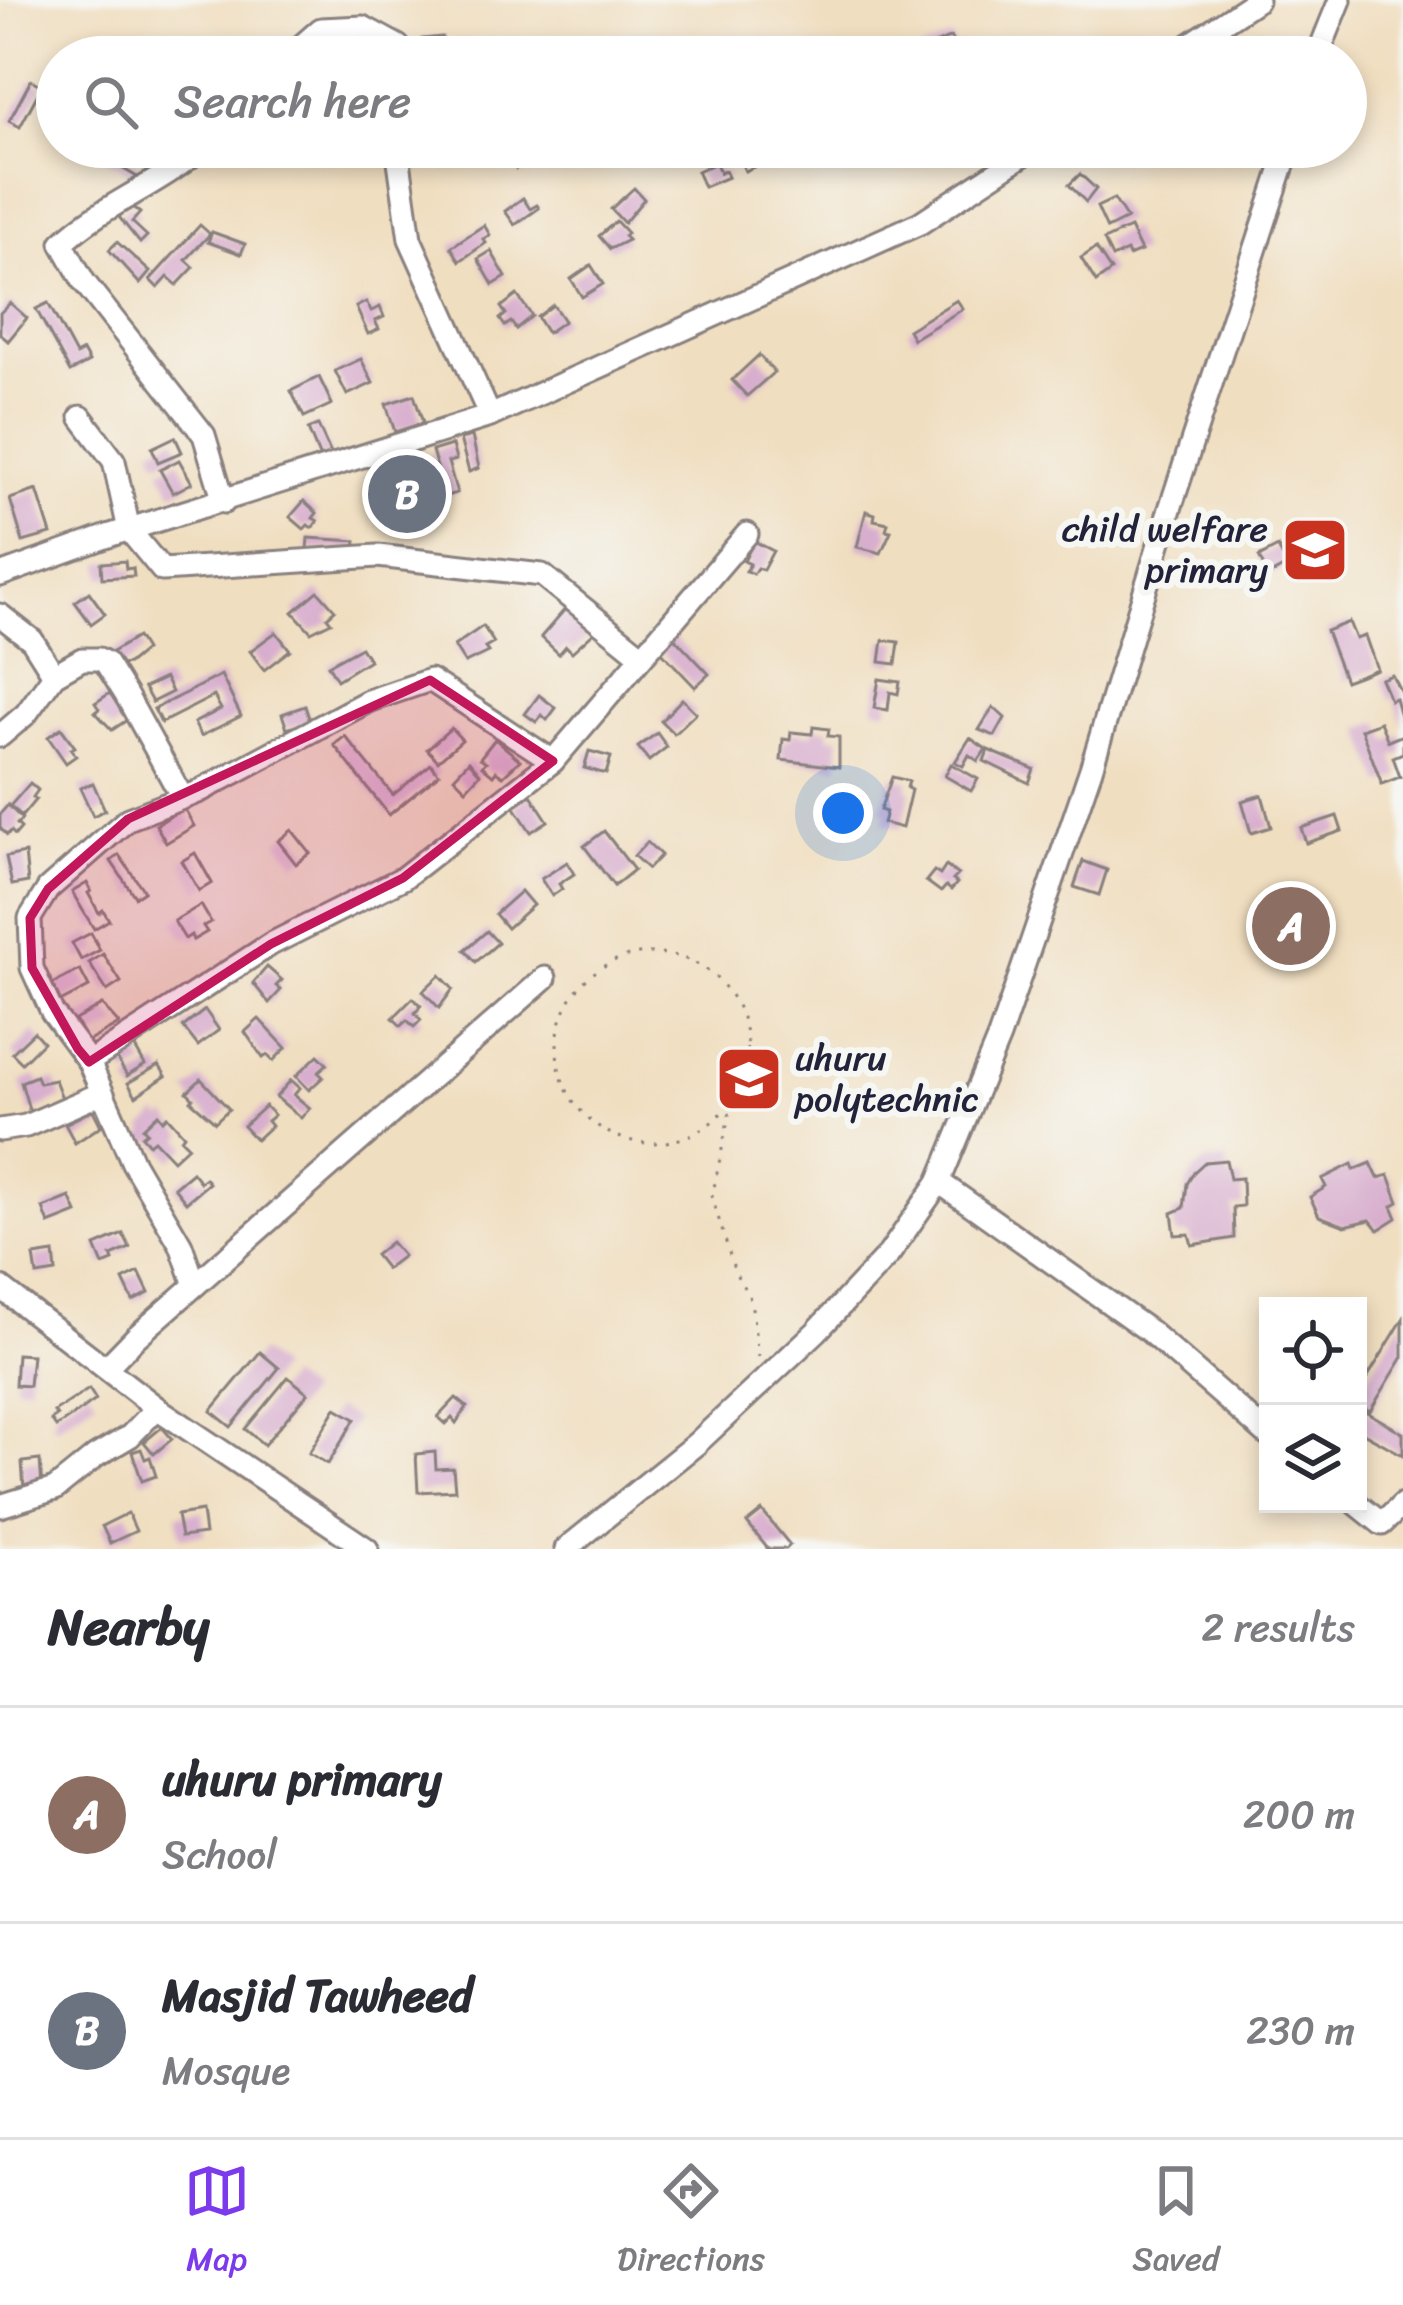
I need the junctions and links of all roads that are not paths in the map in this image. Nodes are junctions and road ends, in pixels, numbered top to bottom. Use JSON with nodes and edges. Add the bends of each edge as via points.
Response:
{"nodes":[{"id":1,"x":1257,"y":0,"type":"edge"},
{"id":2,"x":1340,"y":0,"type":"edge"},
{"id":3,"x":313,"y":36,"type":"edge"},
{"id":4,"x":380,"y":36,"type":"edge"},
{"id":5,"x":1203,"y":36,"type":"edge"},
{"id":6,"x":1325,"y":36,"type":"edge"},
{"id":7,"x":172,"y":168,"type":"edge"},
{"id":8,"x":400,"y":168,"type":"edge"},
{"id":9,"x":1003,"y":168,"type":"edge"},
{"id":10,"x":1282,"y":168,"type":"edge"},
{"id":11,"x":490,"y":416,"type":"junction"},
{"id":12,"x":81,"y":417,"type":"dead end"},
{"id":13,"x":224,"y":502,"type":"junction"},
{"id":14,"x":129,"y":530,"type":"junction"},
{"id":15,"x":747,"y":534,"type":"dead end"},
{"id":16,"x":0,"y":575,"type":"edge"},
{"id":17,"x":0,"y":615,"type":"edge"},
{"id":18,"x":641,"y":655,"type":"junction"},
{"id":19,"x":55,"y":675,"type":"junction"},
{"id":20,"x":0,"y":736,"type":"edge"},
{"id":21,"x":553,"y":760,"type":"junction"},
{"id":22,"x":182,"y":797,"type":"junction"},
{"id":23,"x":545,"y":978,"type":"dead end"},
{"id":24,"x":89,"y":1062,"type":"junction"},
{"id":25,"x":102,"y":1093,"type":"junction"},
{"id":26,"x":0,"y":1130,"type":"edge"},
{"id":27,"x":939,"y":1182,"type":"junction"},
{"id":28,"x":195,"y":1285,"type":"junction"},
{"id":29,"x":0,"y":1287,"type":"edge"},
{"id":30,"x":106,"y":1368,"type":"junction"},
{"id":31,"x":157,"y":1408,"type":"junction"},
{"id":32,"x":1259,"y":1428,"type":"edge"},
{"id":33,"x":1403,"y":1504,"type":"edge"},
{"id":34,"x":0,"y":1506,"type":"edge"},
{"id":35,"x":1367,"y":1512,"type":"edge"},
{"id":36,"x":334,"y":1541,"type":"edge"},
{"id":37,"x":569,"y":1548,"type":"edge"},
{"id":38,"x":367,"y":1549,"type":"edge"}],
"edges":[{"from":1,"to":5,"type":"street"},
{"from":2,"to":6,"type":"street"},
{"from":3,"to":4,"type":"street","via":[[363,27]]},
{"from":7,"to":13,"type":"street","via":[[62,243],[204,435]]},
{"from":8,"to":11,"type":"street","via":[[410,239]]},
{"from":9,"to":11,"type":"street","via":[[920,223]]},
{"from":10,"to":27,"type":"street","via":[[1084,791]]},
{"from":11,"to":13,"type":"street"},
{"from":12,"to":14,"type":"street","via":[[115,460]]},
{"from":13,"to":14,"type":"street"},
{"from":14,"to":16,"type":"street"},
{"from":14,"to":18,"type":"street","via":[[162,570],[378,556],[542,575]]},
{"from":15,"to":18,"type":"street"},
{"from":17,"to":19,"type":"street","via":[[32,640]]},
{"from":18,"to":21,"type":"street"},
{"from":19,"to":20,"type":"street"},
{"from":19,"to":22,"type":"street","via":[[82,658],[106,662]]},
{"from":21,"to":22,"type":"street","via":[[430,680],[368,701]]},
{"from":21,"to":24,"type":"street","via":[[403,878],[271,944]]},
{"from":22,"to":24,"type":"street","via":[[128,819],[48,889],[30,918],[32,968]]},
{"from":23,"to":28,"type":"street"},
{"from":24,"to":25,"type":"street"},
{"from":25,"to":26,"type":"street"},
{"from":25,"to":28,"type":"street"},
{"from":27,"to":32,"type":"street","via":[[1149,1331]]},
{"from":27,"to":37,"type":"street","via":[[889,1254],[762,1385]]},
{"from":28,"to":30,"type":"street"},
{"from":29,"to":30,"type":"street"},
{"from":30,"to":31,"type":"street"},
{"from":31,"to":34,"type":"street","via":[[55,1489]]},
{"from":31,"to":36,"type":"street"},
{"from":33,"to":35,"type":"street","via":[[1382,1524]]},
{"from":36,"to":38,"type":"street"}]}
